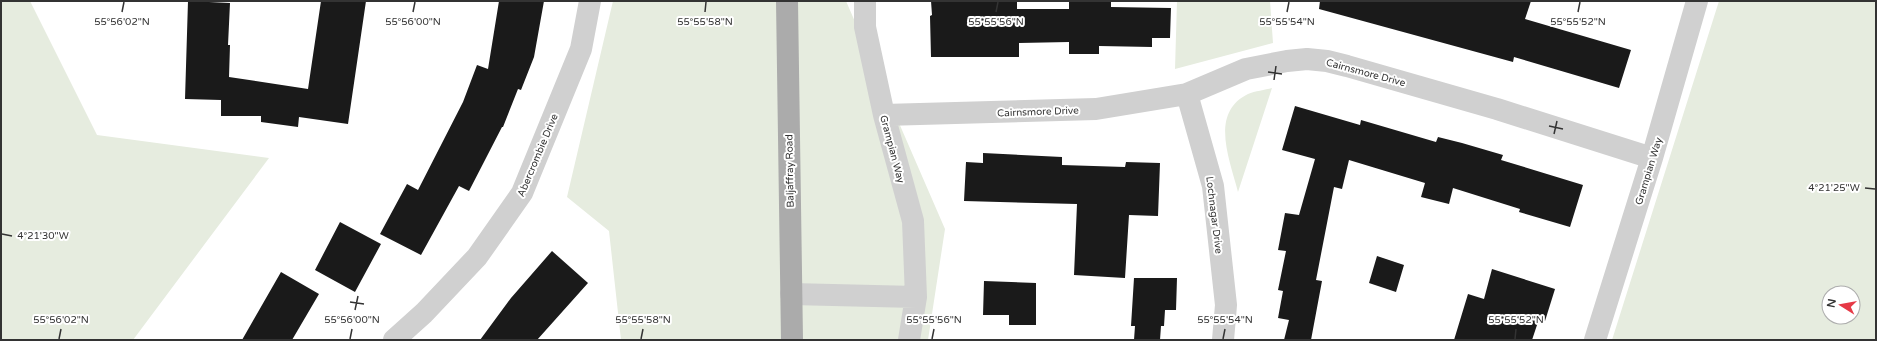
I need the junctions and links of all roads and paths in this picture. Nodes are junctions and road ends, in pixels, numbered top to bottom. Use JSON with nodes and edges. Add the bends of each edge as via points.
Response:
{"nodes":[{"id":1,"x":590,"y":1,"type":"edge"},
{"id":2,"x":787,"y":1,"type":"edge"},
{"id":3,"x":866,"y":1,"type":"edge"},
{"id":4,"x":1697,"y":1,"type":"edge"},
{"id":5,"x":1187,"y":94,"type":"junction"},
{"id":6,"x":884,"y":115,"type":"junction"},
{"id":7,"x":1652,"y":158,"type":"junction"},
{"id":8,"x":791,"y":294,"type":"junction"},
{"id":9,"x":916,"y":297,"type":"junction"},
{"id":10,"x":394,"y":340,"type":"edge"},
{"id":11,"x":792,"y":340,"type":"edge"},
{"id":12,"x":909,"y":340,"type":"edge"},
{"id":13,"x":1223,"y":340,"type":"edge"},
{"id":14,"x":1595,"y":340,"type":"edge"}],
"edges":[{"from":1,"to":10,"type":"street","name":"Abercrombie Drive","via":[[581,49],[522,193],[477,257],[424,313]]},
{"from":2,"to":8,"type":"main road","name":"Baljaffray Road"},
{"from":3,"to":6,"type":"street","name":"Grampian Way","via":[[865,27]]},
{"from":4,"to":7,"type":"street","name":"Grampian Way"},
{"from":5,"to":6,"type":"street","name":"Cairnsmore Drive","via":[[1096,109]]},
{"from":5,"to":7,"type":"street","name":"Cairnsmore Drive","via":[[1246,69],[1307,59],[1327,61],[1498,109]]},
{"from":5,"to":13,"type":"street","name":"Lochnagar Drive","via":[[1213,186],[1226,305]]},
{"from":6,"to":9,"type":"street","name":"Grampian Way","via":[[913,221]]},
{"from":7,"to":14,"type":"street","name":"Grampian Way"},
{"from":8,"to":9,"type":"street"},
{"from":8,"to":11,"type":"main road","name":"Baljaffray Road"},
{"from":9,"to":12,"type":"street","name":"Grampian Way"}]}
